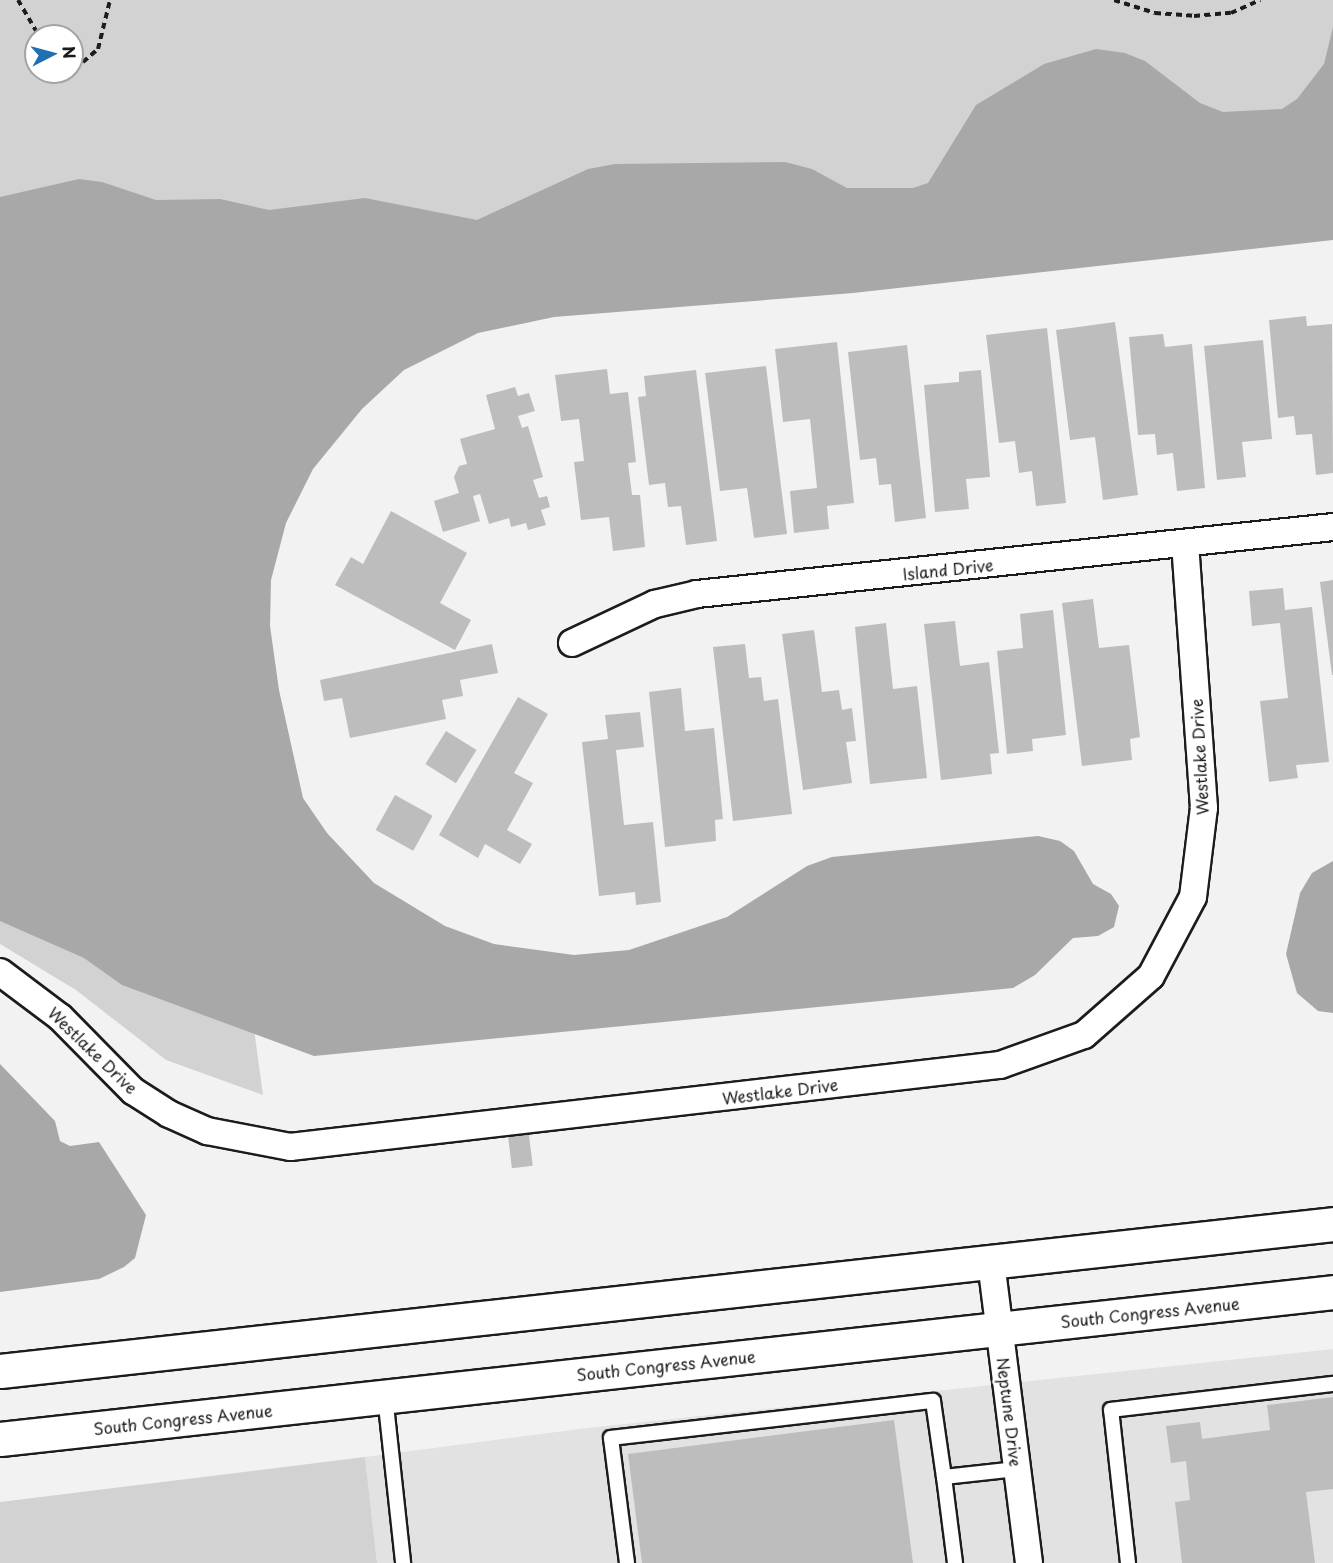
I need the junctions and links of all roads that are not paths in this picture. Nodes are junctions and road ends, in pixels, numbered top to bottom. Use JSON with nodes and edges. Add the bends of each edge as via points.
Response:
{"nodes":[{"id":1,"x":1333,"y":527,"type":"edge"},
{"id":2,"x":1185,"y":546,"type":"junction"},
{"id":3,"x":572,"y":643,"type":"dead end"},
{"id":4,"x":0,"y":972,"type":"edge"},
{"id":5,"x":1333,"y":1224,"type":"edge"},
{"id":6,"x":991,"y":1262,"type":"junction"},
{"id":7,"x":1333,"y":1292,"type":"edge"},
{"id":8,"x":999,"y":1328,"type":"junction"},
{"id":9,"x":0,"y":1371,"type":"edge"},
{"id":10,"x":1333,"y":1384,"type":"edge"},
{"id":11,"x":385,"y":1396,"type":"junction"},
{"id":12,"x":0,"y":1439,"type":"edge"},
{"id":13,"x":1017,"y":1470,"type":"junction"},
{"id":14,"x":944,"y":1477,"type":"junction"},
{"id":15,"x":403,"y":1563,"type":"edge"},
{"id":16,"x":627,"y":1563,"type":"edge"},
{"id":17,"x":955,"y":1563,"type":"edge"},
{"id":18,"x":1029,"y":1563,"type":"edge"},
{"id":19,"x":1128,"y":1563,"type":"edge"}],
"edges":[{"from":1,"to":2,"type":"street","name":"Island Drive"},
{"from":2,"to":3,"type":"street","name":"Island Drive","via":[[697,594],[655,604]]},
{"from":2,"to":4,"type":"street","name":"Westlake Drive","via":[[1204,808],[1193,897],[1151,976],[1084,1035],[1000,1065],[290,1147],[207,1131],[169,1114],[133,1091],[60,1017]]},
{"from":5,"to":6,"type":"main road"},
{"from":6,"to":8,"type":"street","name":"Neptune Drive"},
{"from":6,"to":9,"type":"main road"},
{"from":7,"to":8,"type":"main road","name":"South Congress Avenue"},
{"from":8,"to":11,"type":"main road","name":"South Congress Avenue"},
{"from":8,"to":13,"type":"street","name":"Neptune Drive"},
{"from":10,"to":19,"type":"lane","via":[[1110,1410]]},
{"from":11,"to":12,"type":"main road","name":"South Congress Avenue"},
{"from":11,"to":15,"type":"lane"},
{"from":13,"to":14,"type":"lane"},
{"from":13,"to":18,"type":"street","name":"Neptune Drive"},
{"from":14,"to":16,"type":"lane","via":[[933,1401],[611,1438]]},
{"from":14,"to":17,"type":"lane"}]}
